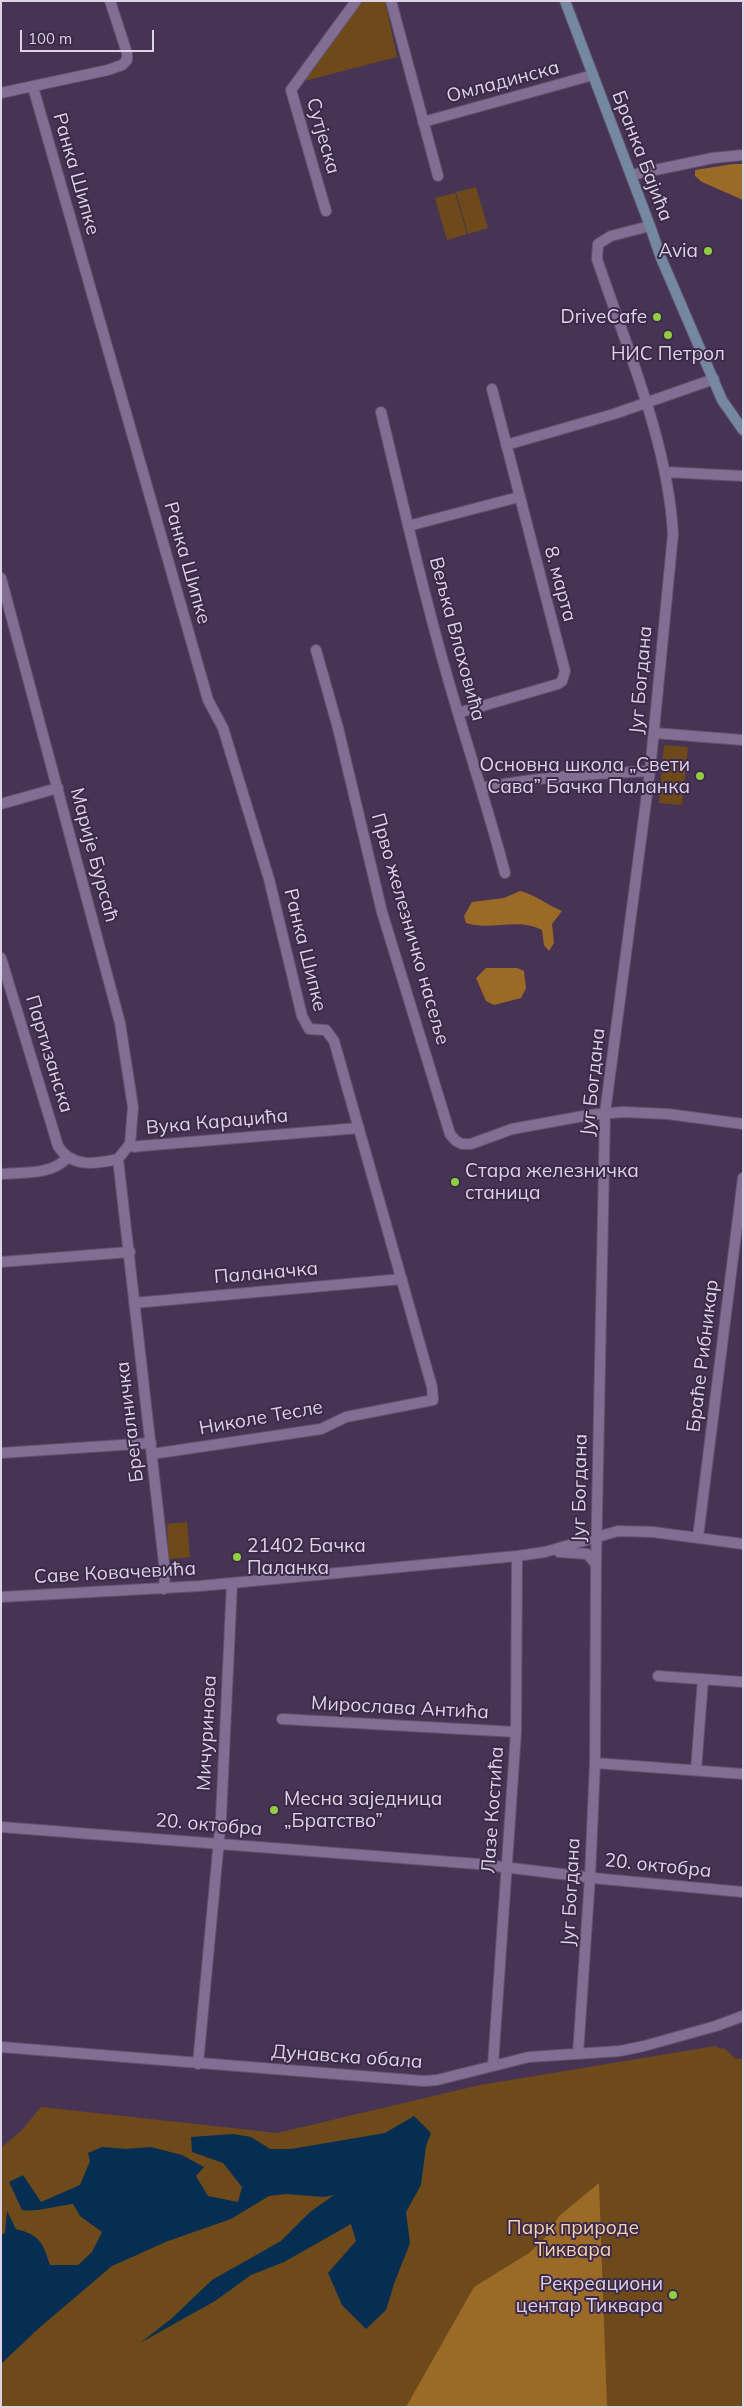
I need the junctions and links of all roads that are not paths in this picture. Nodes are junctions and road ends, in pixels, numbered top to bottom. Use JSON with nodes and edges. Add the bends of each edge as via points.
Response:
{"nodes":[{"id":1,"x":110,"y":1,"type":"edge"},
{"id":2,"x":356,"y":1,"type":"edge"},
{"id":3,"x":391,"y":1,"type":"edge"},
{"id":4,"x":565,"y":1,"type":"edge"},
{"id":5,"x":592,"y":75,"type":"junction"},
{"id":6,"x":33,"y":87,"type":"junction"},
{"id":7,"x":1,"y":93,"type":"edge"},
{"id":8,"x":423,"y":122,"type":"junction"},
{"id":9,"x":743,"y":155,"type":"edge"},
{"id":10,"x":631,"y":175,"type":"junction"},
{"id":11,"x":438,"y":176,"type":"dead end"},
{"id":12,"x":326,"y":211,"type":"dead end"},
{"id":13,"x":650,"y":226,"type":"junction"},
{"id":14,"x":714,"y":379,"type":"junction"},
{"id":15,"x":492,"y":389,"type":"dead end"},
{"id":16,"x":646,"y":404,"type":"junction"},
{"id":17,"x":381,"y":412,"type":"dead end"},
{"id":18,"x":743,"y":430,"type":"edge"},
{"id":19,"x":506,"y":445,"type":"junction"},
{"id":20,"x":665,"y":472,"type":"junction"},
{"id":21,"x":743,"y":476,"type":"edge"},
{"id":22,"x":519,"y":497,"type":"junction"},
{"id":23,"x":408,"y":526,"type":"junction"},
{"id":24,"x":1,"y":578,"type":"edge"},
{"id":25,"x":316,"y":650,"type":"dead end"},
{"id":26,"x":458,"y":713,"type":"junction"},
{"id":27,"x":654,"y":733,"type":"junction"},
{"id":28,"x":743,"y":740,"type":"edge"},
{"id":29,"x":650,"y":771,"type":"junction"},
{"id":30,"x":58,"y":788,"type":"junction"},
{"id":31,"x":482,"y":788,"type":"junction"},
{"id":32,"x":1,"y":804,"type":"edge"},
{"id":33,"x":506,"y":873,"type":"dead end"},
{"id":34,"x":1,"y":958,"type":"edge"},
{"id":35,"x":605,"y":1113,"type":"junction"},
{"id":36,"x":743,"y":1124,"type":"edge"},
{"id":37,"x":359,"y":1128,"type":"junction"},
{"id":38,"x":130,"y":1144,"type":"junction"},
{"id":39,"x":67,"y":1158,"type":"junction"},
{"id":40,"x":118,"y":1159,"type":"junction"},
{"id":41,"x":1,"y":1174,"type":"edge"},
{"id":42,"x":743,"y":1178,"type":"edge"},
{"id":43,"x":130,"y":1252,"type":"junction"},
{"id":44,"x":1,"y":1262,"type":"edge"},
{"id":45,"x":402,"y":1279,"type":"junction"},
{"id":46,"x":134,"y":1303,"type":"junction"},
{"id":47,"x":151,"y":1443,"type":"junction"},
{"id":48,"x":1,"y":1453,"type":"edge"},
{"id":49,"x":152,"y":1454,"type":"junction"},
{"id":50,"x":596,"y":1536,"type":"junction"},
{"id":51,"x":698,"y":1537,"type":"junction"},
{"id":52,"x":743,"y":1544,"type":"edge"},
{"id":53,"x":545,"y":1552,"type":"junction"},
{"id":54,"x":517,"y":1556,"type":"junction"},
{"id":55,"x":596,"y":1564,"type":"junction"},
{"id":56,"x":232,"y":1583,"type":"junction"},
{"id":57,"x":164,"y":1589,"type":"junction"},
{"id":58,"x":1,"y":1597,"type":"edge"},
{"id":59,"x":658,"y":1676,"type":"dead end"},
{"id":60,"x":703,"y":1679,"type":"junction"},
{"id":61,"x":743,"y":1682,"type":"edge"},
{"id":62,"x":282,"y":1719,"type":"dead end"},
{"id":63,"x":516,"y":1732,"type":"junction"},
{"id":64,"x":595,"y":1763,"type":"junction"},
{"id":65,"x":696,"y":1770,"type":"junction"},
{"id":66,"x":743,"y":1774,"type":"edge"},
{"id":67,"x":1,"y":1827,"type":"edge"},
{"id":68,"x":218,"y":1844,"type":"junction"},
{"id":69,"x":507,"y":1868,"type":"junction"},
{"id":70,"x":590,"y":1877,"type":"junction"},
{"id":71,"x":743,"y":1892,"type":"edge"},
{"id":72,"x":743,"y":2016,"type":"edge"},
{"id":73,"x":1,"y":2047,"type":"edge"},
{"id":74,"x":578,"y":2054,"type":"junction"},
{"id":75,"x":198,"y":2064,"type":"junction"},
{"id":76,"x":493,"y":2065,"type":"junction"}],
"edges":[{"from":1,"to":6,"type":"street","via":[[127,60],[108,70]]},
{"from":2,"to":12,"type":"street","name":"Сутјеска","via":[[291,90]]},
{"from":3,"to":8,"type":"street"},
{"from":4,"to":5,"type":"main road","name":"Бранка Бајића"},
{"from":5,"to":8,"type":"street","name":"Омладинска"},
{"from":5,"to":10,"type":"main road","name":"Бранка Бајића"},
{"from":6,"to":7,"type":"street"},
{"from":6,"to":37,"type":"street","name":"Ранка Шипке","via":[[208,700],[223,728],[269,879],[302,1016],[309,1030],[326,1030],[335,1046]]},
{"from":8,"to":11,"type":"street"},
{"from":9,"to":10,"type":"street"},
{"from":10,"to":13,"type":"main road","name":"Бранка Бајића"},
{"from":13,"to":14,"type":"main road","name":"Бранка Бајића"},
{"from":13,"to":16,"type":"street","name":"Југ Богдана","via":[[611,236],[598,244],[597,259]]},
{"from":14,"to":16,"type":"street"},
{"from":14,"to":18,"type":"main road","name":"Бранка Бајића","via":[[722,400]]},
{"from":15,"to":19,"type":"street","name":"8. марта"},
{"from":16,"to":19,"type":"street"},
{"from":16,"to":20,"type":"street","name":"Југ Богдана"},
{"from":17,"to":23,"type":"street","name":"Вељка Влаховића"},
{"from":19,"to":22,"type":"street","name":"8. марта"},
{"from":20,"to":21,"type":"street"},
{"from":20,"to":27,"type":"street","name":"Југ Богдана","via":[[673,534]]},
{"from":22,"to":23,"type":"street"},
{"from":22,"to":26,"type":"street","name":"8. марта","via":[[564,676],[558,684]]},
{"from":23,"to":26,"type":"street","name":"Вељка Влаховића"},
{"from":24,"to":30,"type":"street","name":"Марије Бурсаћ"},
{"from":25,"to":35,"type":"street","name":"Прво железничко насеље","via":[[382,912],[450,1134],[462,1144],[471,1144],[512,1130]]},
{"from":26,"to":31,"type":"street","name":"Вељка Влаховића"},
{"from":27,"to":28,"type":"street"},
{"from":27,"to":29,"type":"street","name":"Југ Богдана"},
{"from":29,"to":31,"type":"street","via":[[585,775]]},
{"from":29,"to":35,"type":"street","name":"Југ Богдана"},
{"from":30,"to":32,"type":"street"},
{"from":30,"to":38,"type":"street","name":"Марије Бурсаћ","via":[[120,1024],[133,1107]]},
{"from":31,"to":33,"type":"street","name":"Вељка Влаховића"},
{"from":34,"to":39,"type":"street","name":"Партизанска","via":[[58,1146]]},
{"from":35,"to":36,"type":"street","via":[[668,1114]]},
{"from":35,"to":50,"type":"street","name":"Југ Богдана"},
{"from":37,"to":38,"type":"street","name":"Вука Караџића","via":[[134,1147]]},
{"from":37,"to":45,"type":"street"},
{"from":38,"to":40,"type":"street","name":"Вука Караџића"},
{"from":39,"to":40,"type":"street","via":[[80,1163]]},
{"from":39,"to":41,"type":"street","via":[[47,1170]]},
{"from":40,"to":43,"type":"street","name":"Брегалничка"},
{"from":42,"to":51,"type":"street","name":"Браће Рибникар"},
{"from":43,"to":44,"type":"street"},
{"from":43,"to":46,"type":"street","name":"Брегалничка"},
{"from":45,"to":46,"type":"street","name":"Паланачка"},
{"from":45,"to":49,"type":"street","name":"Николе Тесле","via":[[433,1400],[346,1417],[321,1429]]},
{"from":46,"to":47,"type":"street","name":"Брегалничка"},
{"from":47,"to":48,"type":"street"},
{"from":47,"to":49,"type":"street","name":"Брегалничка"},
{"from":49,"to":57,"type":"street","name":"Брегалничка","via":[[165,1572]]},
{"from":50,"to":51,"type":"street","via":[[636,1530]]},
{"from":50,"to":53,"type":"street"},
{"from":50,"to":55,"type":"street","name":"Југ Богдана"},
{"from":51,"to":52,"type":"street"},
{"from":53,"to":54,"type":"street","name":"Саве Ковачевића"},
{"from":53,"to":55,"type":"street","via":[[580,1552]]},
{"from":54,"to":56,"type":"street","name":"Саве Ковачевића"},
{"from":54,"to":63,"type":"street","name":"Лазе Костића"},
{"from":55,"to":64,"type":"street","name":"Југ Богдана"},
{"from":56,"to":57,"type":"street","name":"Саве Ковачевића"},
{"from":56,"to":68,"type":"street","name":"Мичуринова"},
{"from":57,"to":58,"type":"street","name":"Саве Ковачевића"},
{"from":59,"to":60,"type":"street"},
{"from":60,"to":61,"type":"street"},
{"from":60,"to":65,"type":"street"},
{"from":62,"to":63,"type":"street","name":"Мирослава Антића"},
{"from":63,"to":69,"type":"street","name":"Лазе Костића"},
{"from":64,"to":65,"type":"street"},
{"from":64,"to":70,"type":"street","name":"Југ Богдана"},
{"from":65,"to":66,"type":"street"},
{"from":67,"to":68,"type":"street","name":"20. октобра"},
{"from":68,"to":69,"type":"street","name":"20. октобра"},
{"from":68,"to":75,"type":"street","name":"Мичуринова"},
{"from":69,"to":70,"type":"street","name":"20. октобра"},
{"from":69,"to":76,"type":"street","name":"Лазе Костића"},
{"from":70,"to":71,"type":"street","name":"20. октобра"},
{"from":70,"to":74,"type":"street","name":"Југ Богдана"},
{"from":72,"to":74,"type":"street","name":"Дунавска обала","via":[[644,2046]]},
{"from":73,"to":75,"type":"street","name":"Дунавска обала"},
{"from":74,"to":76,"type":"street","name":"Дунавска обала","via":[[529,2057]]},
{"from":75,"to":76,"type":"street","name":"Дунавска обала","via":[[424,2081]]}]}
